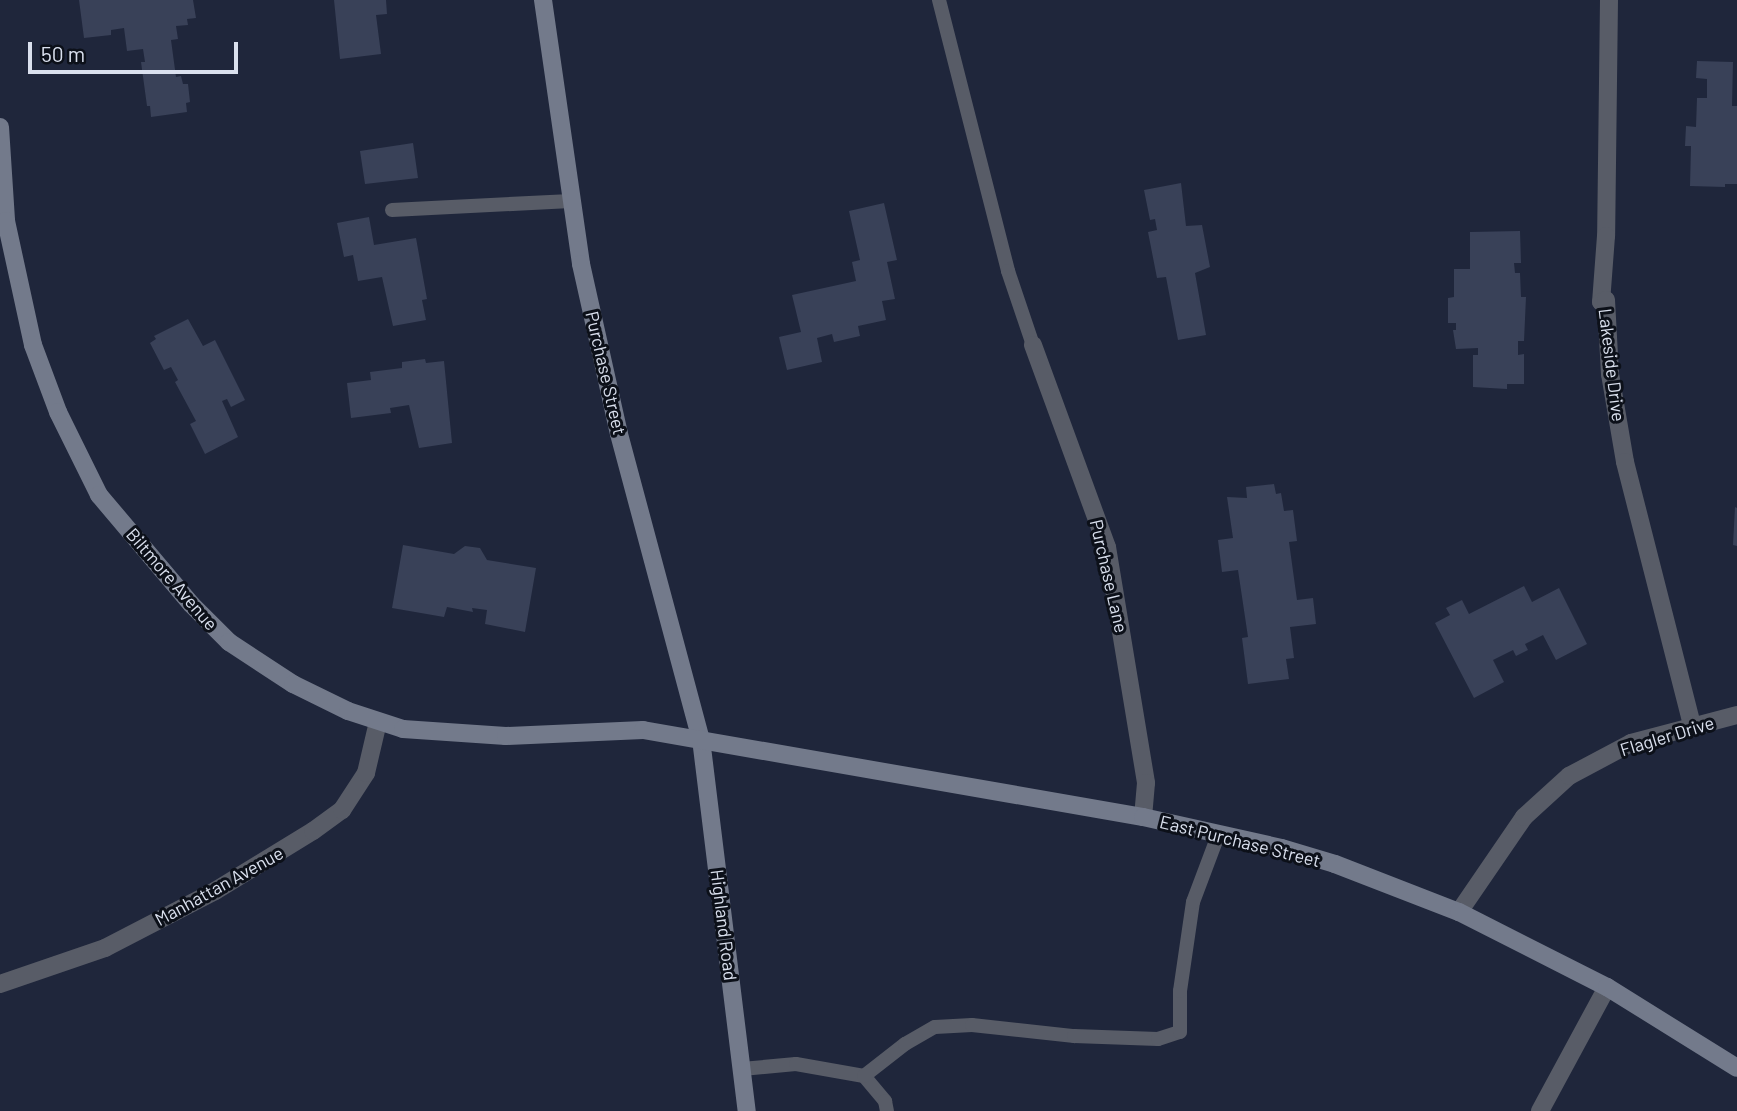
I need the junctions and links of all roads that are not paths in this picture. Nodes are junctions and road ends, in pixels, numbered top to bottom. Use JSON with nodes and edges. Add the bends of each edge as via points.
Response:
{"nodes":[{"id":1,"x":543,"y":0,"type":"edge"},
{"id":2,"x":939,"y":0,"type":"edge"},
{"id":3,"x":1609,"y":0,"type":"edge"},
{"id":4,"x":0,"y":127,"type":"edge"},
{"id":5,"x":571,"y":201,"type":"junction"},
{"id":6,"x":392,"y":210,"type":"dead end"},
{"id":7,"x":1033,"y":345,"type":"joint"},
{"id":8,"x":1737,"y":715,"type":"edge"},
{"id":9,"x":378,"y":722,"type":"junction"},
{"id":10,"x":1692,"y":725,"type":"junction"},
{"id":11,"x":701,"y":739,"type":"junction"},
{"id":12,"x":1143,"y":817,"type":"junction"},
{"id":13,"x":1219,"y":832,"type":"junction"},
{"id":14,"x":1459,"y":912,"type":"junction"},
{"id":15,"x":0,"y":985,"type":"edge"},
{"id":16,"x":1607,"y":987,"type":"junction"},
{"id":17,"x":1737,"y":1068,"type":"edge"},
{"id":18,"x":742,"y":1069,"type":"junction"},
{"id":19,"x":864,"y":1076,"type":"junction"},
{"id":20,"x":747,"y":1111,"type":"edge"},
{"id":21,"x":887,"y":1111,"type":"edge"},
{"id":22,"x":1541,"y":1111,"type":"edge"}],
"edges":[{"from":1,"to":5,"type":"main road","name":"Purchase Street"},
{"from":2,"to":7,"type":"lane","via":[[1008,271]]},
{"from":3,"to":10,"type":"street","name":"Lakeside Drive","via":[[1601,302],[1606,300],[1610,374],[1625,462]]},
{"from":4,"to":9,"type":"main road","name":"Biltmore Avenue","via":[[6,221],[33,345],[58,412],[99,495],[229,642],[293,684]]},
{"from":5,"to":6,"type":"lane"},
{"from":5,"to":11,"type":"main road","name":"Purchase Street","via":[[619,434]]},
{"from":7,"to":12,"type":"street","name":"Purchase Lane","via":[[1107,547],[1146,783]]},
{"from":8,"to":10,"type":"street","name":"Flagler Drive"},
{"from":9,"to":11,"type":"main road","name":"Biltmore Avenue","via":[[461,735],[643,730]]},
{"from":9,"to":15,"type":"street","name":"Manhattan Avenue","via":[[366,773],[342,810],[313,831],[215,891],[105,948]]},
{"from":10,"to":14,"type":"street","name":"Flagler Drive","via":[[1631,743],[1569,776],[1524,817]]},
{"from":11,"to":12,"type":"main road","name":"East Purchase Street"},
{"from":11,"to":18,"type":"main road","name":"Highland Road"},
{"from":12,"to":13,"type":"main road","name":"East Purchase Street"},
{"from":13,"to":14,"type":"main road","name":"East Purchase Street","via":[[1335,864]]},
{"from":13,"to":19,"type":"lane","via":[[1193,902],[1181,979],[1180,1032],[1158,1039],[972,1025],[935,1027]]},
{"from":14,"to":16,"type":"main road","name":"East Purchase Street"},
{"from":16,"to":17,"type":"main road","name":"East Purchase Street"},
{"from":16,"to":22,"type":"street"},
{"from":18,"to":19,"type":"lane","via":[[796,1064]]},
{"from":18,"to":20,"type":"main road","name":"Highland Road"},
{"from":19,"to":21,"type":"lane","via":[[885,1101]]}]}
